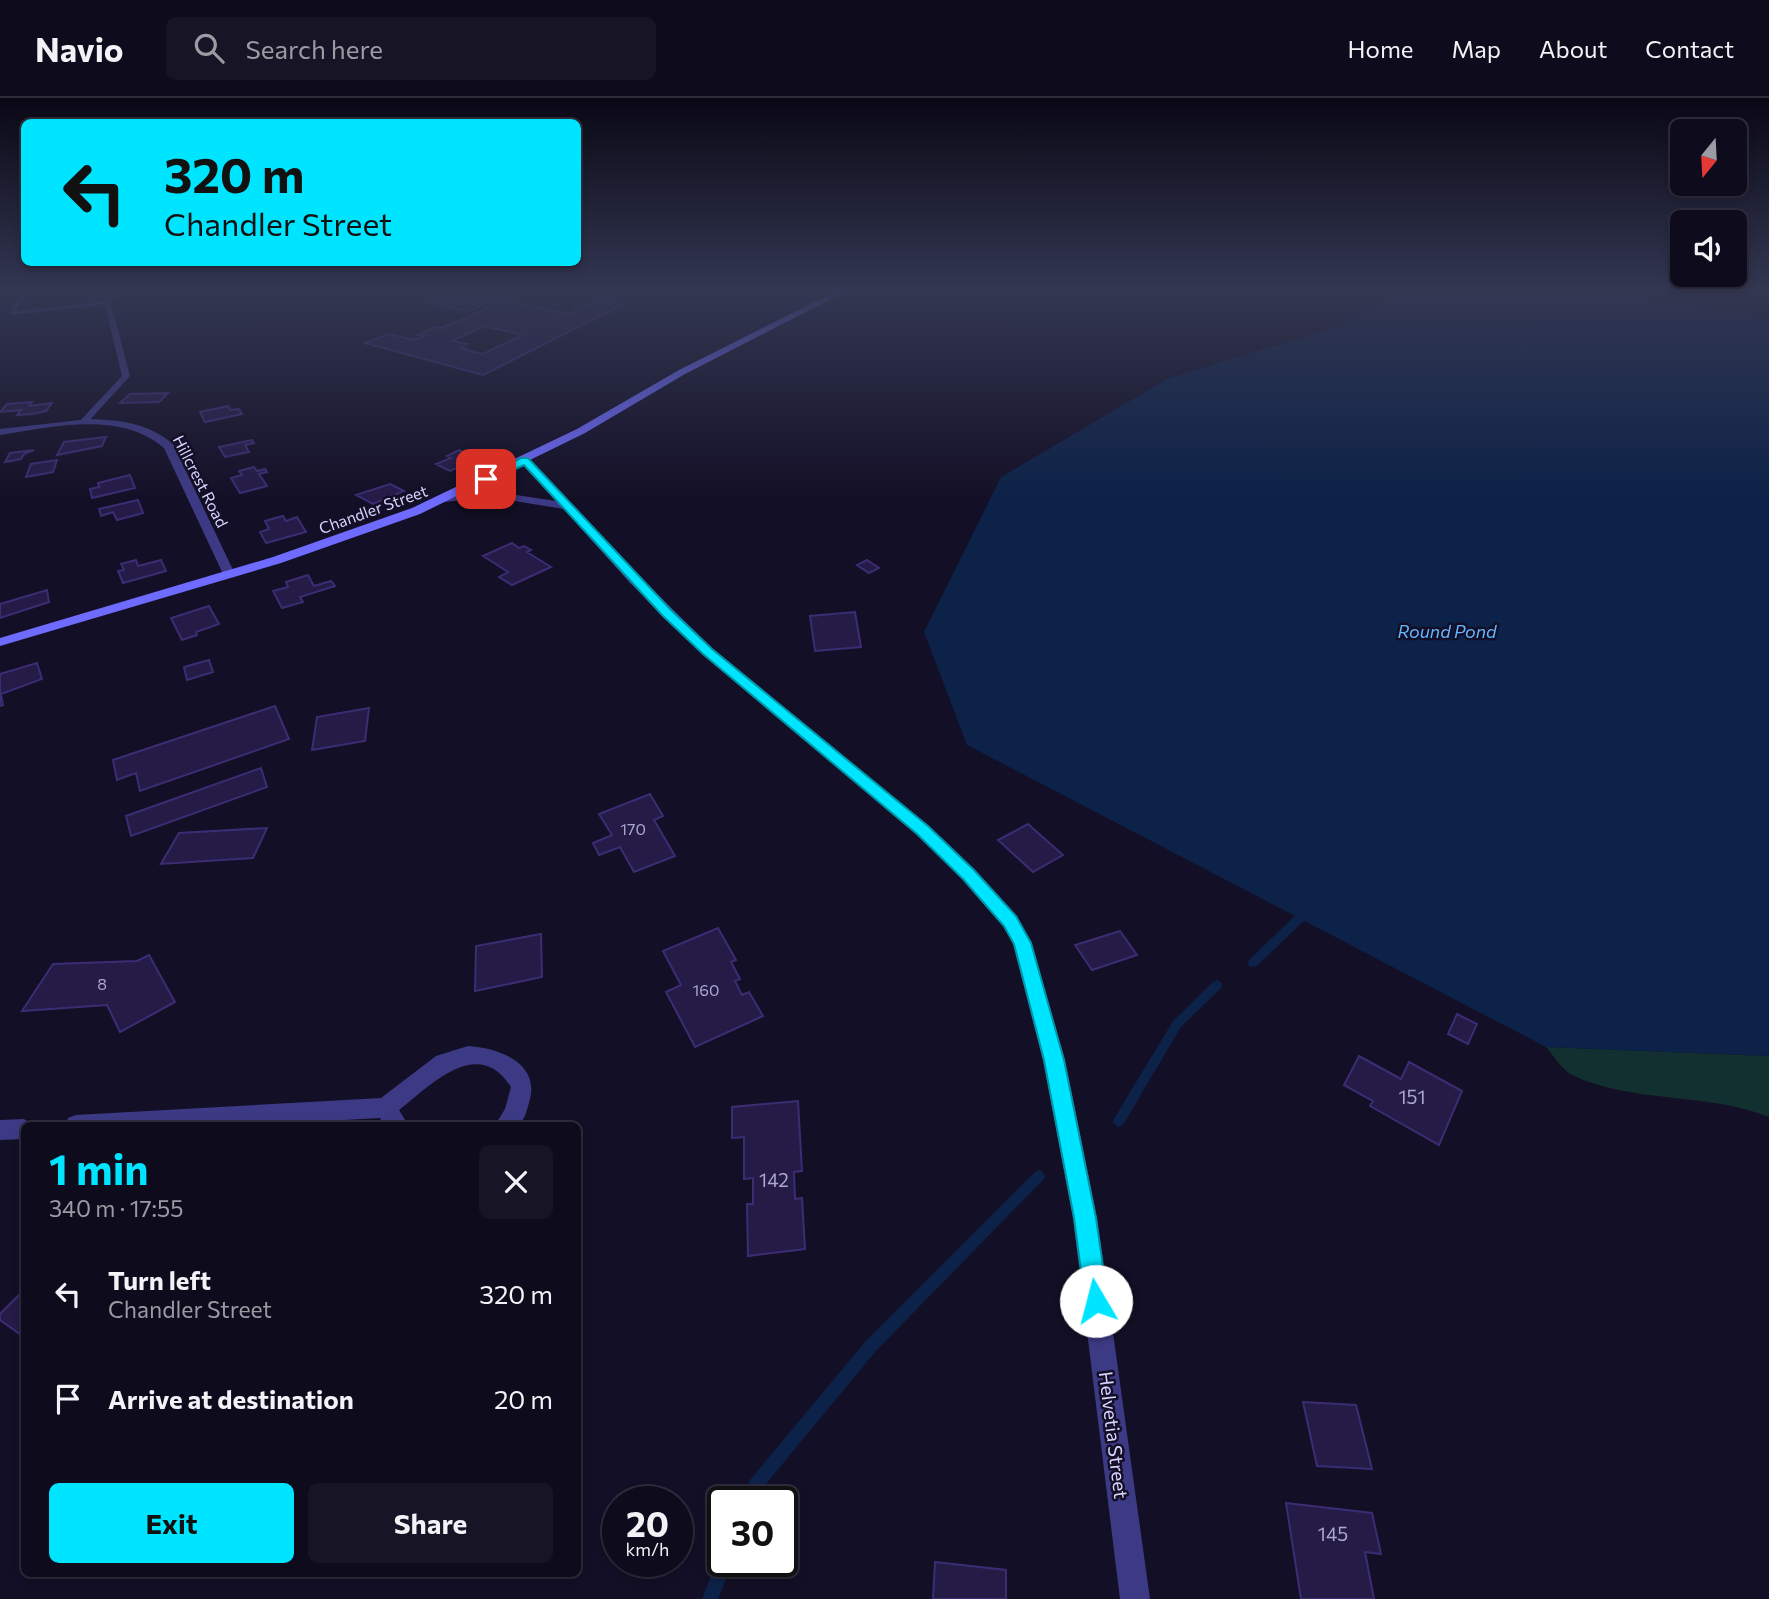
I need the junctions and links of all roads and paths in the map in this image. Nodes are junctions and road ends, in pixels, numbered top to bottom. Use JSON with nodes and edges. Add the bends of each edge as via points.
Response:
{"nodes":[{"id":1,"x":122,"y":360,"type":"edge"},
{"id":2,"x":704,"y":360,"type":"edge"},
{"id":3,"x":83,"y":422,"type":"junction"},
{"id":4,"x":0,"y":432,"type":"edge"},
{"id":5,"x":525,"y":460,"type":"junction"},
{"id":6,"x":445,"y":499,"type":"junction"},
{"id":7,"x":569,"y":507,"type":"junction"},
{"id":8,"x":229,"y":574,"type":"junction"},
{"id":9,"x":0,"y":642,"type":"edge"},
{"id":10,"x":391,"y":1117,"type":"edge"},
{"id":11,"x":194,"y":1122,"type":"edge"},
{"id":12,"x":508,"y":1122,"type":"edge"},
{"id":13,"x":21,"y":1129,"type":"edge"},
{"id":14,"x":0,"y":1130,"type":"edge"},
{"id":15,"x":1135,"y":1599,"type":"edge"}],
"edges":[{"from":1,"to":3,"type":"lane","via":[[126,376]]},
{"from":2,"to":5,"type":"main road","name":"Chandler Street"},
{"from":3,"to":4,"type":"street","name":"Hillcrest Road"},
{"from":3,"to":8,"type":"street","name":"Hillcrest Road","via":[[127,425],[159,435],[169,446]]},
{"from":5,"to":6,"type":"main road","name":"Chandler Street"},
{"from":5,"to":7,"type":"street","name":"Helvetia Street"},
{"from":6,"to":7,"type":"street","via":[[489,494]]},
{"from":6,"to":8,"type":"main road","name":"Chandler Street","via":[[378,526]]},
{"from":7,"to":15,"type":"street","name":"Helvetia Street","via":[[707,651],[923,830],[995,903],[1022,943],[1054,1060],[1085,1218]]},
{"from":8,"to":9,"type":"main road","name":"Chandler Street"},
{"from":10,"to":11,"type":"street"},
{"from":10,"to":12,"type":"street","via":[[443,1063],[468,1055],[492,1057],[511,1069],[522,1086]]},
{"from":13,"to":14,"type":"street"}]}
